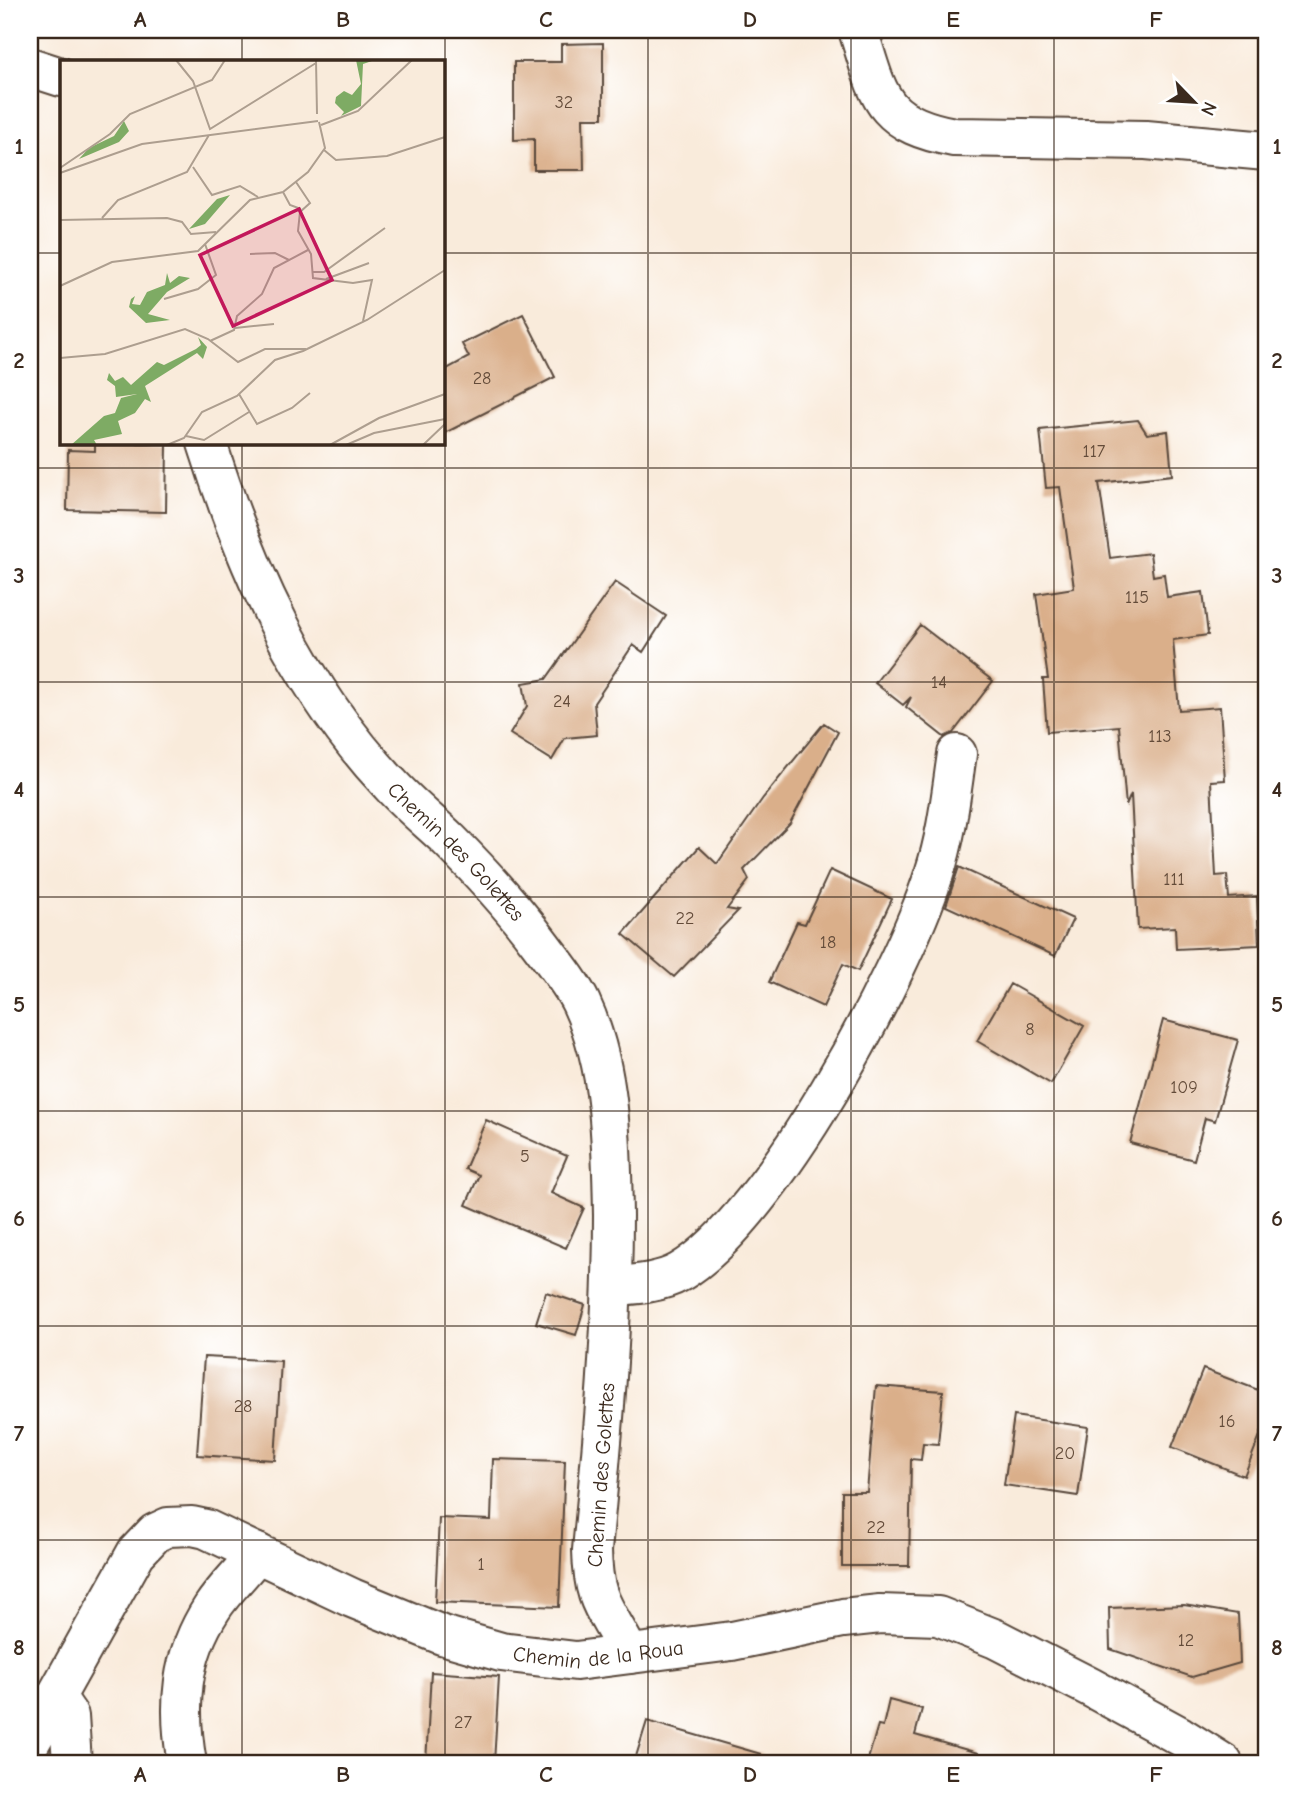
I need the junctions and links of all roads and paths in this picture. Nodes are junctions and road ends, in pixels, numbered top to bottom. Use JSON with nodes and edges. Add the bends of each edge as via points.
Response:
{"nodes":[{"id":1,"x":858,"y":30,"type":"edge"},
{"id":2,"x":30,"y":67,"type":"edge"},
{"id":3,"x":60,"y":77,"type":"edge"},
{"id":4,"x":1266,"y":150,"type":"edge"},
{"id":5,"x":208,"y":444,"type":"edge"},
{"id":6,"x":957,"y":754,"type":"dead end"},
{"id":7,"x":613,"y":1286,"type":"junction"},
{"id":8,"x":257,"y":1553,"type":"junction"},
{"id":9,"x":629,"y":1654,"type":"junction"},
{"id":10,"x":56,"y":1697,"type":"junction"},
{"id":11,"x":30,"y":1743,"type":"edge"},
{"id":12,"x":72,"y":1763,"type":"edge"},
{"id":13,"x":187,"y":1763,"type":"edge"},
{"id":14,"x":1223,"y":1763,"type":"edge"}],
"edges":[{"from":1,"to":4,"type":"street","via":[[887,105],[902,121],[923,131],[954,137],[1146,140]]},
{"from":2,"to":3,"type":"street"},
{"from":5,"to":7,"type":"street","name":"Chemin des Golettes","via":[[269,605],[329,710],[389,784],[514,910],[580,1002],[607,1106]]},
{"from":6,"to":7,"type":"street","via":[[944,840],[924,902],[862,1032],[800,1135],[758,1194],[698,1258],[670,1277]]},
{"from":7,"to":9,"type":"street","name":"Chemin des Golettes","via":[[592,1567],[597,1597]]},
{"from":8,"to":9,"type":"street","name":"Chemin de la Roua","via":[[384,1612],[501,1652],[576,1661]]},
{"from":8,"to":10,"type":"street","name":"Chemin de la Roua","via":[[219,1533],[191,1526],[155,1533],[136,1553]]},
{"from":8,"to":13,"type":"street","via":[[213,1607],[190,1650],[180,1705]]},
{"from":9,"to":14,"type":"street","name":"Chemin de la Roua","via":[[732,1641],[843,1618],[938,1616],[986,1634],[1090,1687]]},
{"from":10,"to":11,"type":"street","name":"Chemin de la Roua"},
{"from":10,"to":12,"type":"street","via":[[69,1716]]}]}
